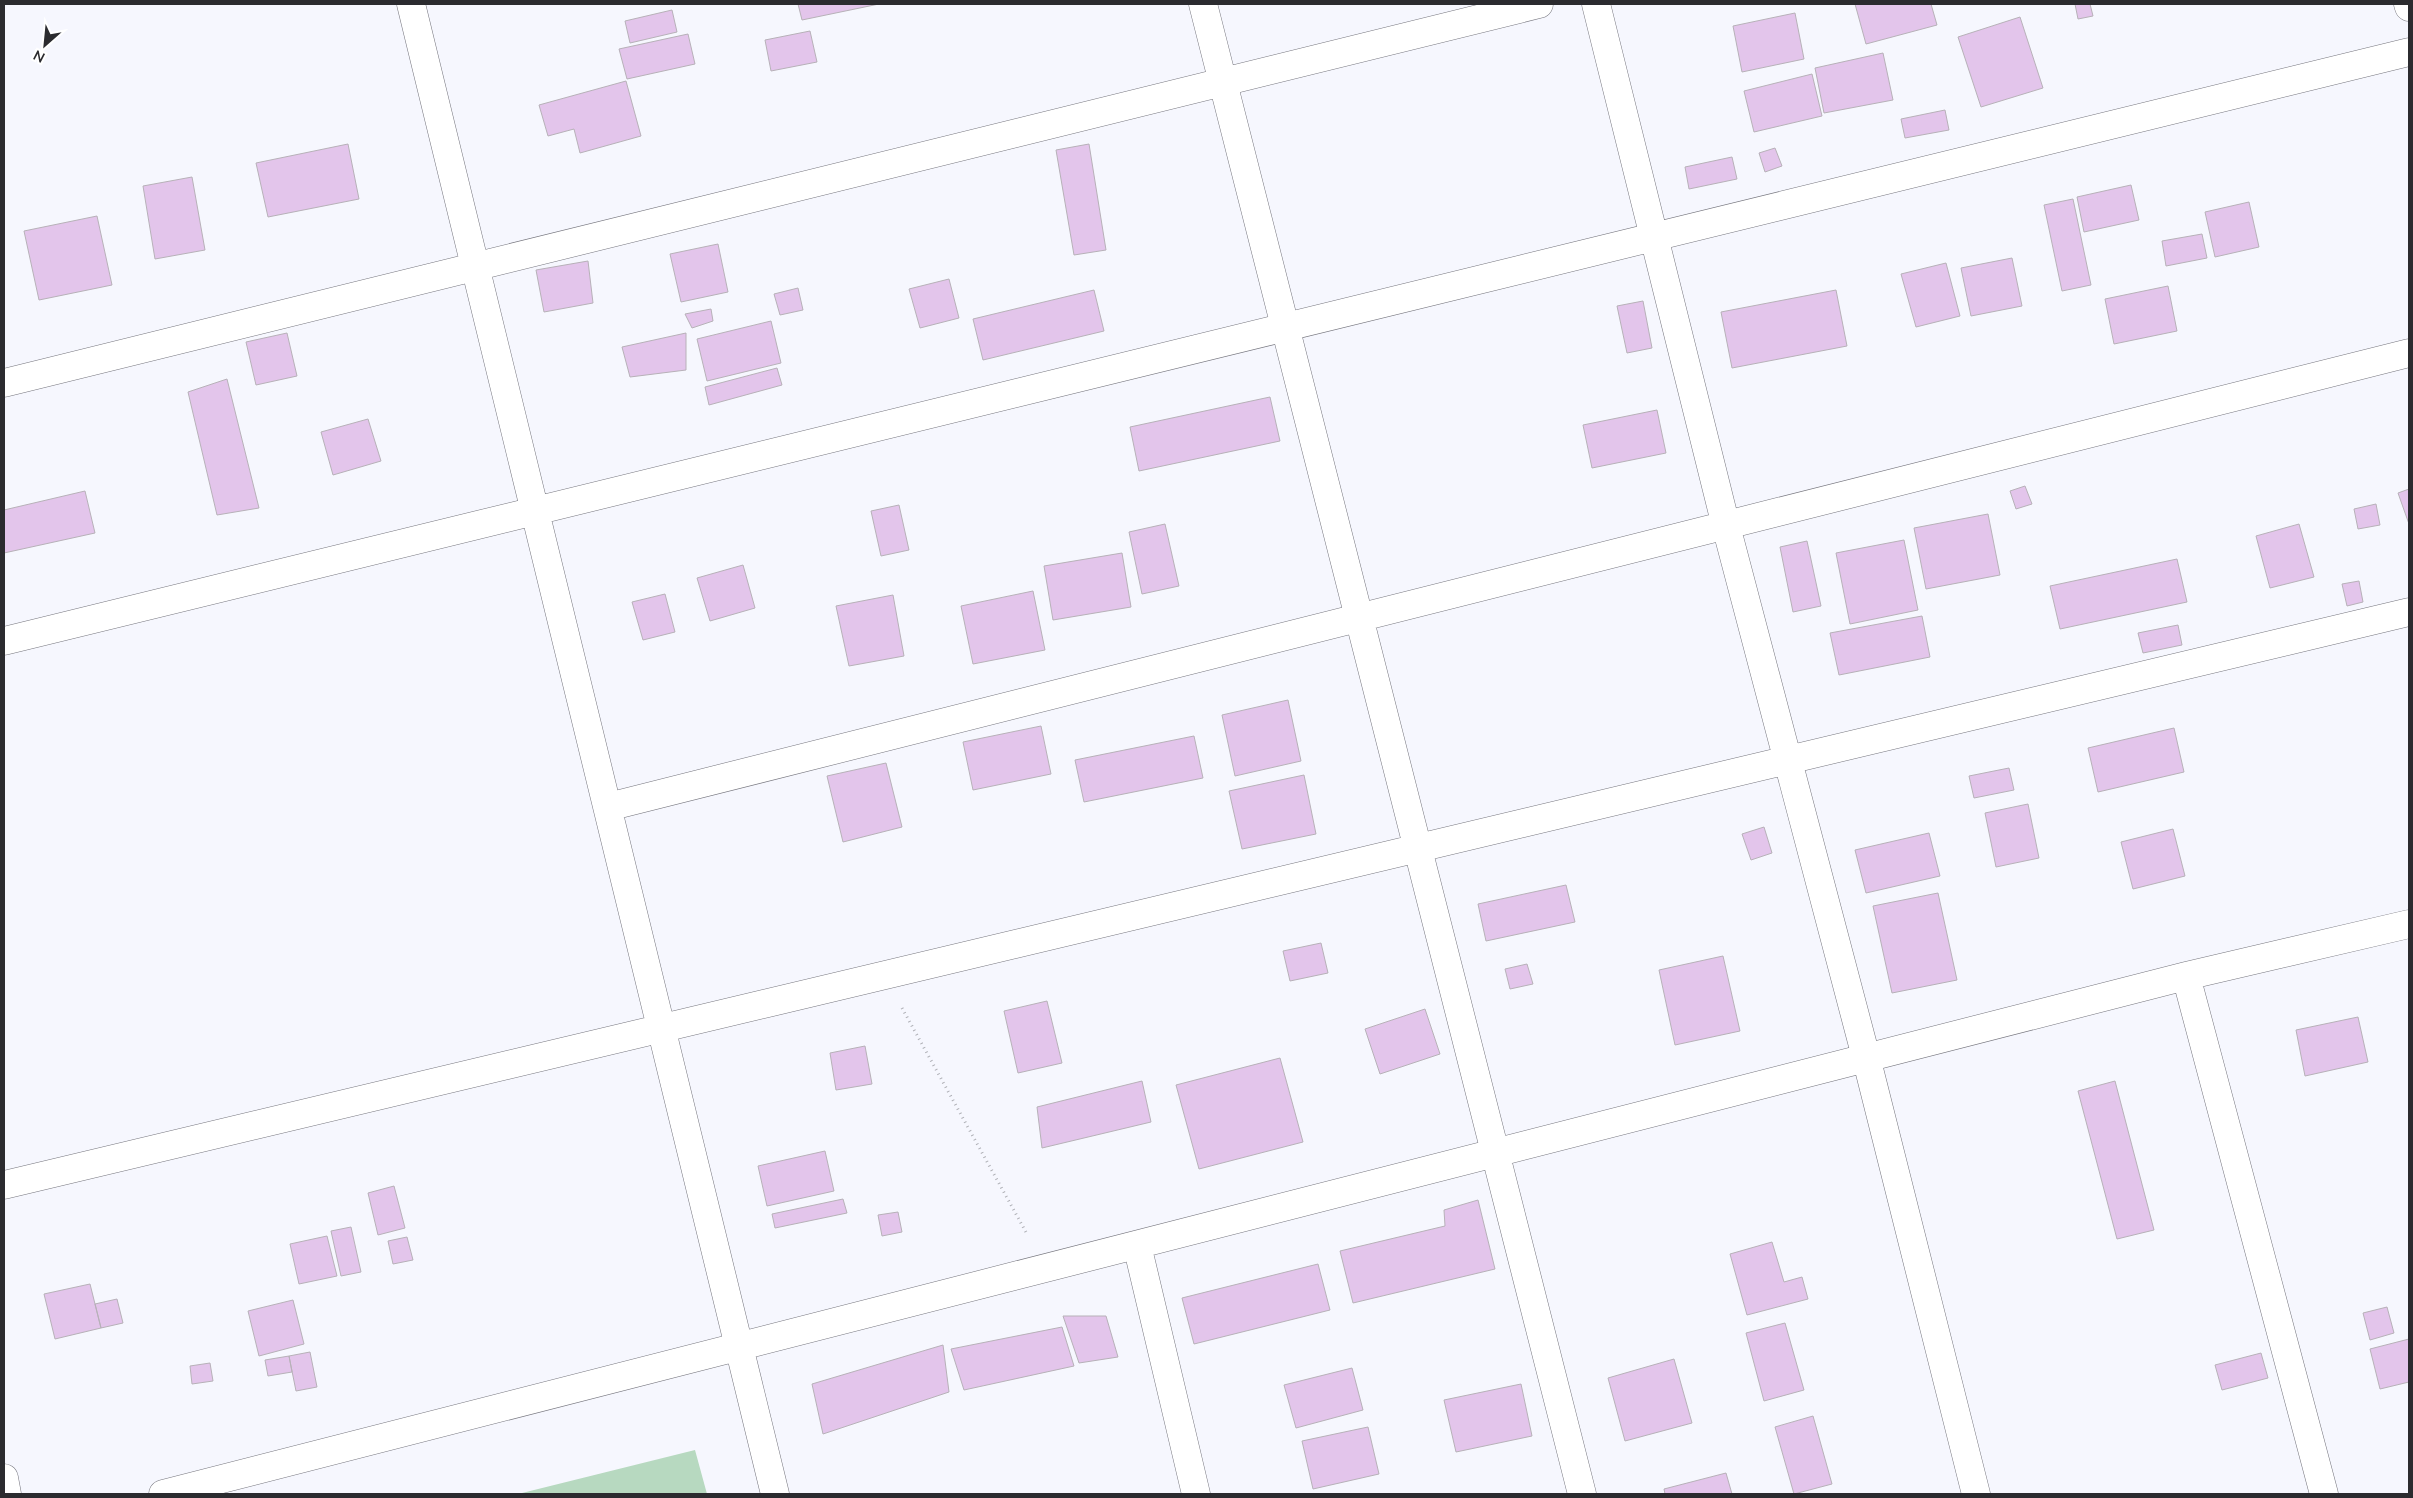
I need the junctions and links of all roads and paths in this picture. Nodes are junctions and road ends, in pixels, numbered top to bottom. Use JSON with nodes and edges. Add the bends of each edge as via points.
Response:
{"nodes":[{"id":1,"x":411,"y":4,"type":"edge"},
{"id":2,"x":1203,"y":4,"type":"edge"},
{"id":3,"x":1539,"y":4,"type":"edge"},
{"id":4,"x":1596,"y":4,"type":"edge"},
{"id":5,"x":2409,"y":52,"type":"edge"},
{"id":6,"x":1223,"y":82,"type":"junction"},
{"id":7,"x":1653,"y":237,"type":"junction"},
{"id":8,"x":476,"y":267,"type":"junction"},
{"id":9,"x":1285,"y":327,"type":"junction"},
{"id":10,"x":2409,"y":353,"type":"edge"},
{"id":11,"x":4,"y":384,"type":"edge"},
{"id":12,"x":536,"y":511,"type":"junction"},
{"id":13,"x":1726,"y":526,"type":"junction"},
{"id":14,"x":2409,"y":612,"type":"edge"},
{"id":15,"x":1359,"y":619,"type":"junction"},
{"id":16,"x":4,"y":641,"type":"edge"},
{"id":17,"x":1788,"y":760,"type":"junction"},
{"id":18,"x":608,"y":807,"type":"junction"},
{"id":19,"x":1418,"y":849,"type":"junction"},
{"id":20,"x":2409,"y":924,"type":"edge"},
{"id":21,"x":884,"y":976,"type":"junction"},
{"id":22,"x":2186,"y":976,"type":"junction"},
{"id":23,"x":662,"y":1028,"type":"junction"},
{"id":24,"x":1866,"y":1058,"type":"junction"},
{"id":25,"x":1495,"y":1153,"type":"junction"},
{"id":26,"x":4,"y":1185,"type":"edge"},
{"id":27,"x":1136,"y":1245,"type":"junction"},
{"id":28,"x":1046,"y":1268,"type":"junction"},
{"id":29,"x":739,"y":1346,"type":"junction"},
{"id":30,"x":4,"y":1478,"type":"edge"},
{"id":31,"x":8,"y":1494,"type":"edge"},
{"id":32,"x":163,"y":1494,"type":"edge"},
{"id":33,"x":775,"y":1494,"type":"edge"},
{"id":34,"x":1196,"y":1494,"type":"edge"},
{"id":35,"x":1582,"y":1494,"type":"edge"},
{"id":36,"x":1976,"y":1494,"type":"edge"},
{"id":37,"x":2324,"y":1494,"type":"edge"}],
"edges":[{"from":1,"to":8,"type":"street"},
{"from":2,"to":6,"type":"street"},
{"from":3,"to":6,"type":"street"},
{"from":4,"to":7,"type":"street"},
{"from":5,"to":7,"type":"street"},
{"from":6,"to":8,"type":"street"},
{"from":6,"to":9,"type":"street"},
{"from":7,"to":9,"type":"street"},
{"from":7,"to":13,"type":"street"},
{"from":8,"to":11,"type":"street"},
{"from":8,"to":12,"type":"street"},
{"from":9,"to":12,"type":"street"},
{"from":9,"to":15,"type":"street"},
{"from":10,"to":13,"type":"street"},
{"from":12,"to":16,"type":"street"},
{"from":12,"to":18,"type":"street"},
{"from":13,"to":15,"type":"street"},
{"from":13,"to":17,"type":"street"},
{"from":14,"to":17,"type":"street"},
{"from":15,"to":18,"type":"street"},
{"from":15,"to":19,"type":"street"},
{"from":17,"to":19,"type":"street"},
{"from":17,"to":24,"type":"street"},
{"from":18,"to":23,"type":"street"},
{"from":19,"to":21,"type":"street"},
{"from":19,"to":25,"type":"street"},
{"from":20,"to":22,"type":"street"},
{"from":21,"to":23,"type":"street"},
{"from":21,"to":28,"type":"path"},
{"from":22,"to":24,"type":"street"},
{"from":22,"to":37,"type":"street"},
{"from":23,"to":26,"type":"street"},
{"from":23,"to":29,"type":"street"},
{"from":24,"to":25,"type":"street"},
{"from":24,"to":36,"type":"street"},
{"from":25,"to":27,"type":"street"},
{"from":25,"to":35,"type":"street"},
{"from":27,"to":28,"type":"street"},
{"from":27,"to":34,"type":"street"},
{"from":28,"to":29,"type":"street"},
{"from":29,"to":32,"type":"street"},
{"from":29,"to":33,"type":"street"},
{"from":30,"to":31,"type":"street"}]}
